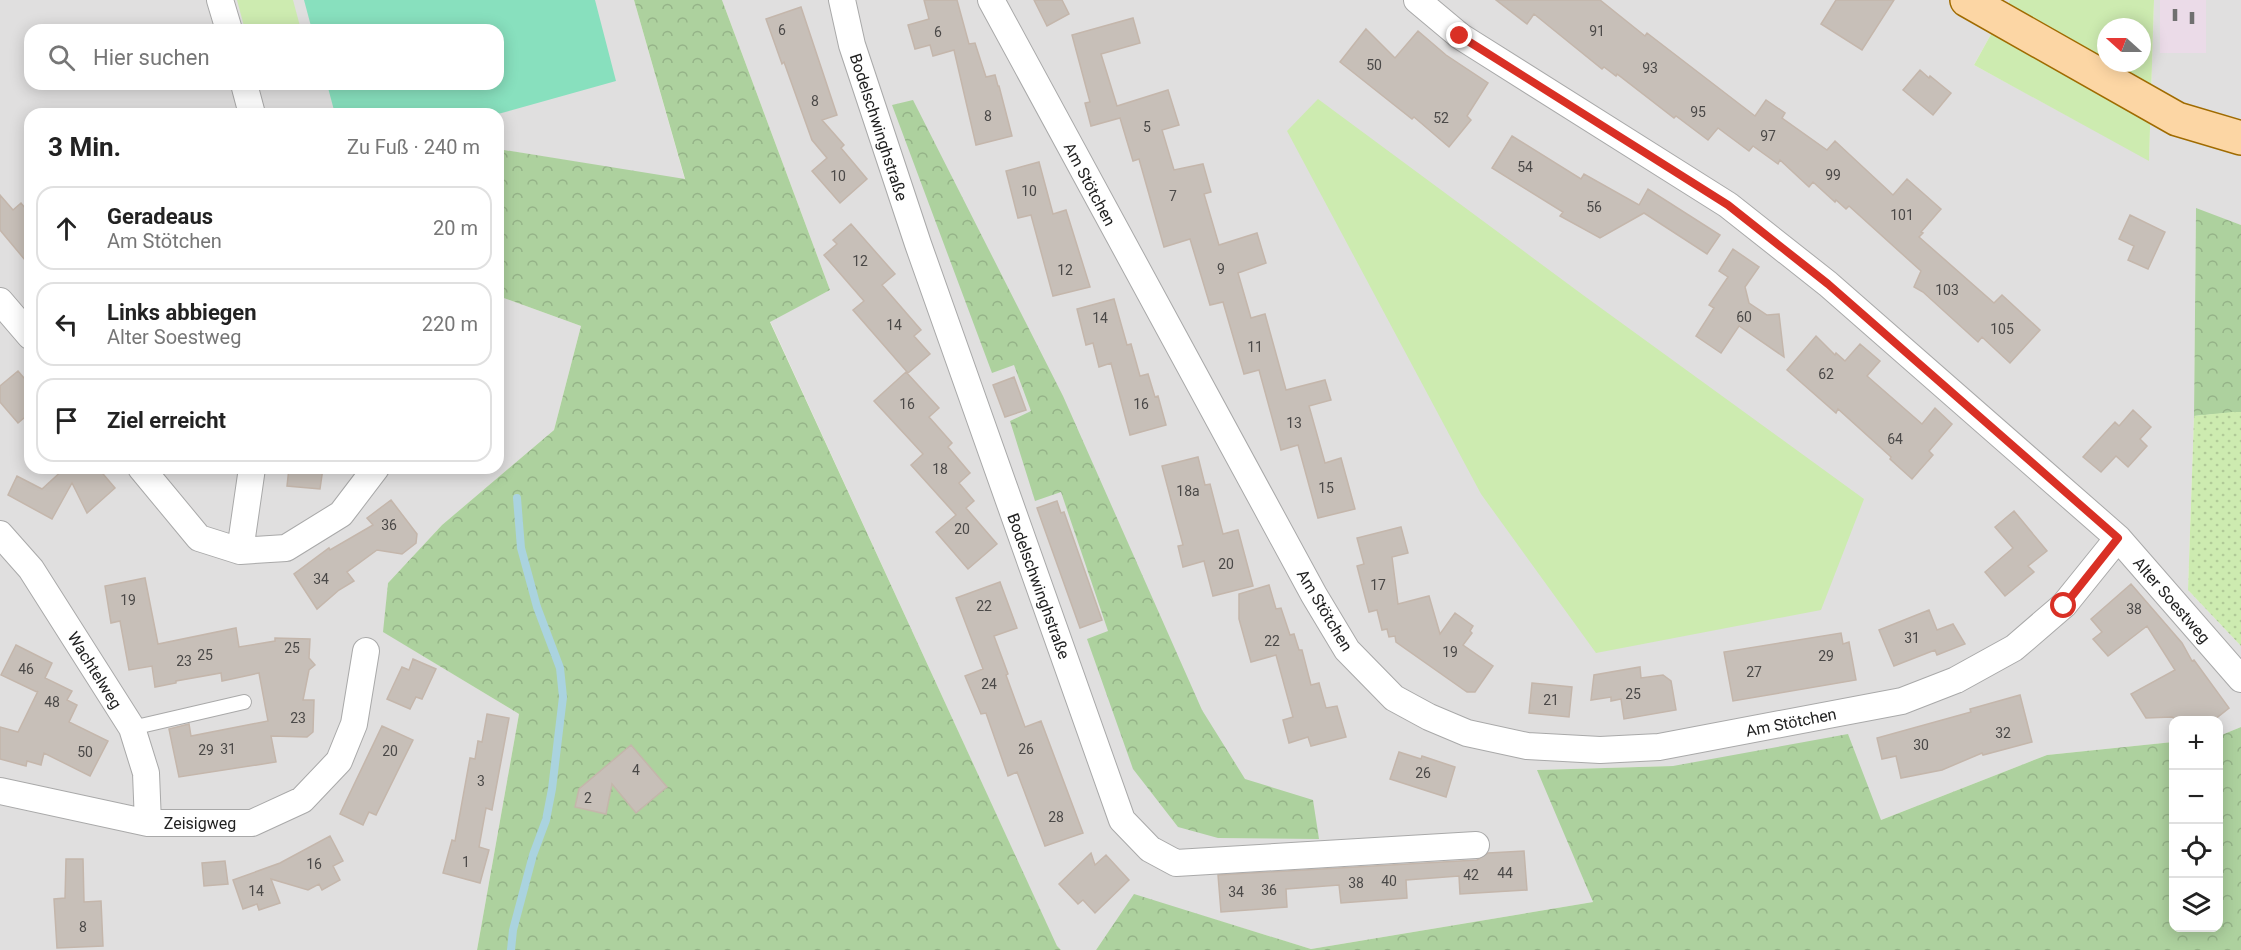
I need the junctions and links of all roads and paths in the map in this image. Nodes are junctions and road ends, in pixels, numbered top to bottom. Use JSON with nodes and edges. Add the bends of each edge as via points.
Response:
{"nodes":[{"id":1,"x":220,"y":0,"type":"edge"},
{"id":2,"x":842,"y":0,"type":"edge"},
{"id":3,"x":991,"y":0,"type":"edge"},
{"id":4,"x":1417,"y":0,"type":"edge"},
{"id":5,"x":1967,"y":0,"type":"edge"},
{"id":6,"x":227,"y":24,"type":"edge"},
{"id":7,"x":246,"y":90,"type":"edge"},
{"id":8,"x":250,"y":108,"type":"edge"},
{"id":9,"x":2241,"y":138,"type":"edge"},
{"id":10,"x":0,"y":301,"type":"edge"},
{"id":11,"x":24,"y":329,"type":"edge"},
{"id":12,"x":146,"y":474,"type":"edge"},
{"id":13,"x":251,"y":474,"type":"edge"},
{"id":14,"x":371,"y":474,"type":"edge"},
{"id":15,"x":0,"y":534,"type":"edge"},
{"id":16,"x":2118,"y":538,"type":"junction"},
{"id":17,"x":240,"y":550,"type":"junction"},
{"id":18,"x":366,"y":651,"type":"dead end"},
{"id":19,"x":2241,"y":679,"type":"edge"},
{"id":20,"x":244,"y":702,"type":"dead end"},
{"id":21,"x":132,"y":728,"type":"junction"},
{"id":22,"x":0,"y":791,"type":"edge"},
{"id":23,"x":148,"y":823,"type":"junction"},
{"id":24,"x":1476,"y":845,"type":"dead end"}],
"edges":[{"from":1,"to":6,"type":"street"},
{"from":2,"to":24,"type":"street","name":"Bodelschwinghstraße","via":[[852,45],[918,244],[1122,820],[1150,849],[1176,862]]},
{"from":3,"to":16,"type":"street","name":"Am Stötchen","via":[[1314,596],[1347,650],[1394,698],[1429,717],[1467,733],[1527,747],[1600,750],[1659,747],[1902,701],[1956,680],[2014,648],[2064,606]]},
{"from":4,"to":16,"type":"street","name":"Alter Soestweg","via":[[1460,36],[1728,205],[1782,246]]},
{"from":5,"to":9,"type":"main road","via":[[2177,119]]},
{"from":7,"to":8,"type":"street"},
{"from":10,"to":11,"type":"street"},
{"from":12,"to":17,"type":"street","via":[[199,538]]},
{"from":13,"to":17,"type":"street"},
{"from":14,"to":17,"type":"street","via":[[341,514],[295,543],[286,548]]},
{"from":15,"to":21,"type":"street","name":"Wachtelweg","via":[[31,569]]},
{"from":16,"to":19,"type":"street","name":"Alter Soestweg"},
{"from":18,"to":23,"type":"street","name":"Zeisigweg","via":[[354,724],[339,761],[302,800],[252,823]]},
{"from":20,"to":21,"type":"lane"},
{"from":21,"to":23,"type":"street","name":"Wachtelweg","via":[[146,773]]},
{"from":22,"to":23,"type":"street","name":"Zeisigweg"}]}
